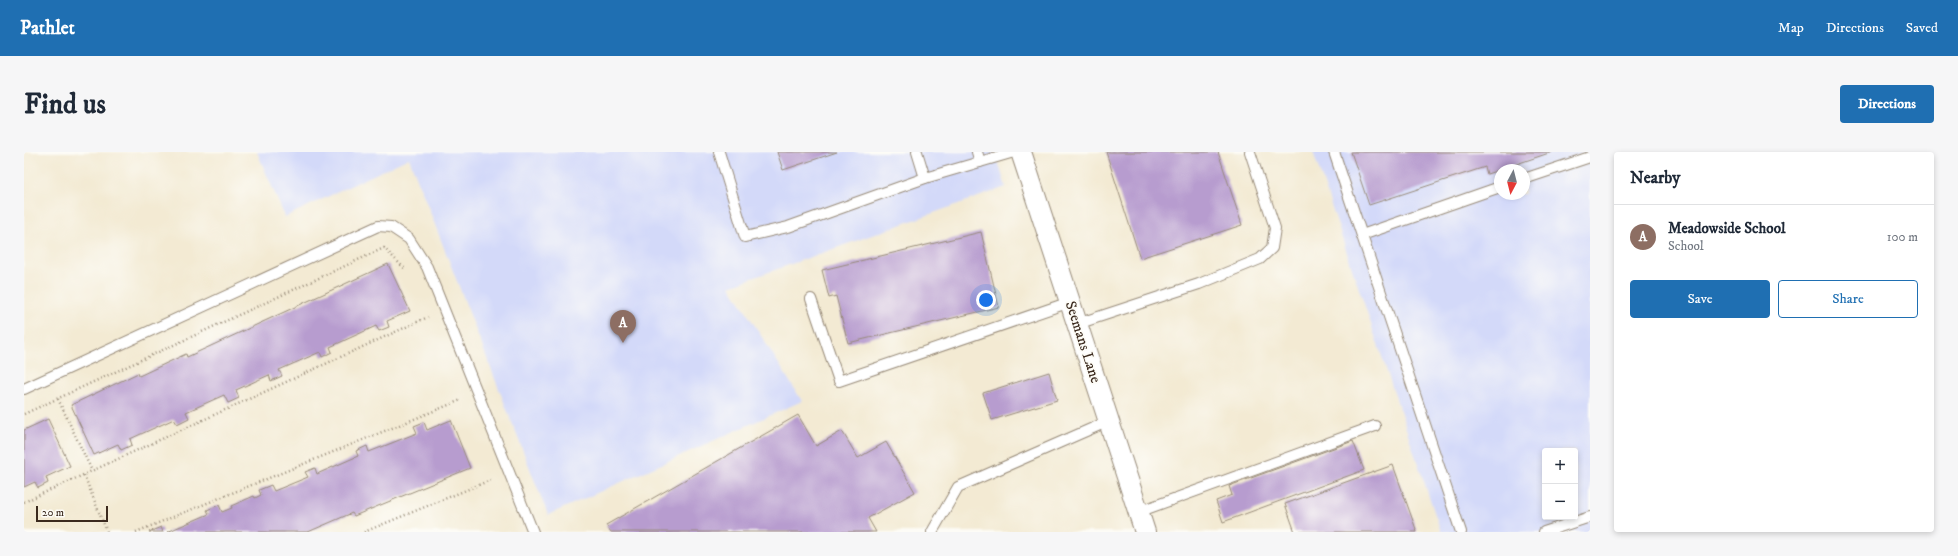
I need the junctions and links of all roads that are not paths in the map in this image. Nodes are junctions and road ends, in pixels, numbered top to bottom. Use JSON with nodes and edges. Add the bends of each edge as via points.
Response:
{"nodes":[{"id":1,"x":719,"y":152,"type":"edge"},
{"id":2,"x":917,"y":152,"type":"edge"},
{"id":3,"x":1014,"y":152,"type":"edge"},
{"id":4,"x":1021,"y":152,"type":"edge"},
{"id":5,"x":1250,"y":152,"type":"edge"},
{"id":6,"x":1334,"y":152,"type":"edge"},
{"id":7,"x":979,"y":157,"type":"edge"},
{"id":8,"x":1590,"y":157,"type":"edge"},
{"id":9,"x":1530,"y":177,"type":"edge"},
{"id":10,"x":925,"y":178,"type":"junction"},
{"id":11,"x":1494,"y":190,"type":"edge"},
{"id":12,"x":1362,"y":235,"type":"junction"},
{"id":13,"x":811,"y":299,"type":"dead end"},
{"id":14,"x":1070,"y":302,"type":"junction"},
{"id":15,"x":1077,"y":324,"type":"junction"},
{"id":16,"x":24,"y":389,"type":"edge"},
{"id":17,"x":1109,"y":421,"type":"junction"},
{"id":18,"x":1375,"y":426,"type":"dead end"},
{"id":19,"x":1138,"y":512,"type":"junction"},
{"id":20,"x":1590,"y":517,"type":"edge"},
{"id":21,"x":533,"y":532,"type":"edge"},
{"id":22,"x":932,"y":532,"type":"edge"},
{"id":23,"x":1145,"y":532,"type":"edge"},
{"id":24,"x":1461,"y":532,"type":"edge"},
{"id":25,"x":1544,"y":532,"type":"edge"}],
"edges":[{"from":1,"to":10,"type":"lane","via":[[745,236],[788,227]]},
{"from":2,"to":10,"type":"lane"},
{"from":3,"to":7,"type":"lane"},
{"from":4,"to":14,"type":"street","name":"Seemans Lane"},
{"from":5,"to":15,"type":"lane","via":[[1275,228],[1272,248],[1260,259],[1199,284]]},
{"from":6,"to":12,"type":"lane"},
{"from":7,"to":10,"type":"lane"},
{"from":8,"to":9,"type":"lane"},
{"from":11,"to":12,"type":"lane"},
{"from":12,"to":24,"type":"lane"},
{"from":13,"to":14,"type":"lane","via":[[839,381]]},
{"from":14,"to":15,"type":"street","name":"Seemans Lane"},
{"from":15,"to":17,"type":"street","name":"Seemans Lane"},
{"from":16,"to":21,"type":"lane","via":[[378,226],[391,226],[409,239],[427,267]]},
{"from":17,"to":19,"type":"street","name":"Seemans Lane"},
{"from":17,"to":22,"type":"lane","via":[[958,488]]},
{"from":18,"to":19,"type":"lane"},
{"from":19,"to":23,"type":"street","name":"Seemans Lane"},
{"from":20,"to":25,"type":"lane"}]}
